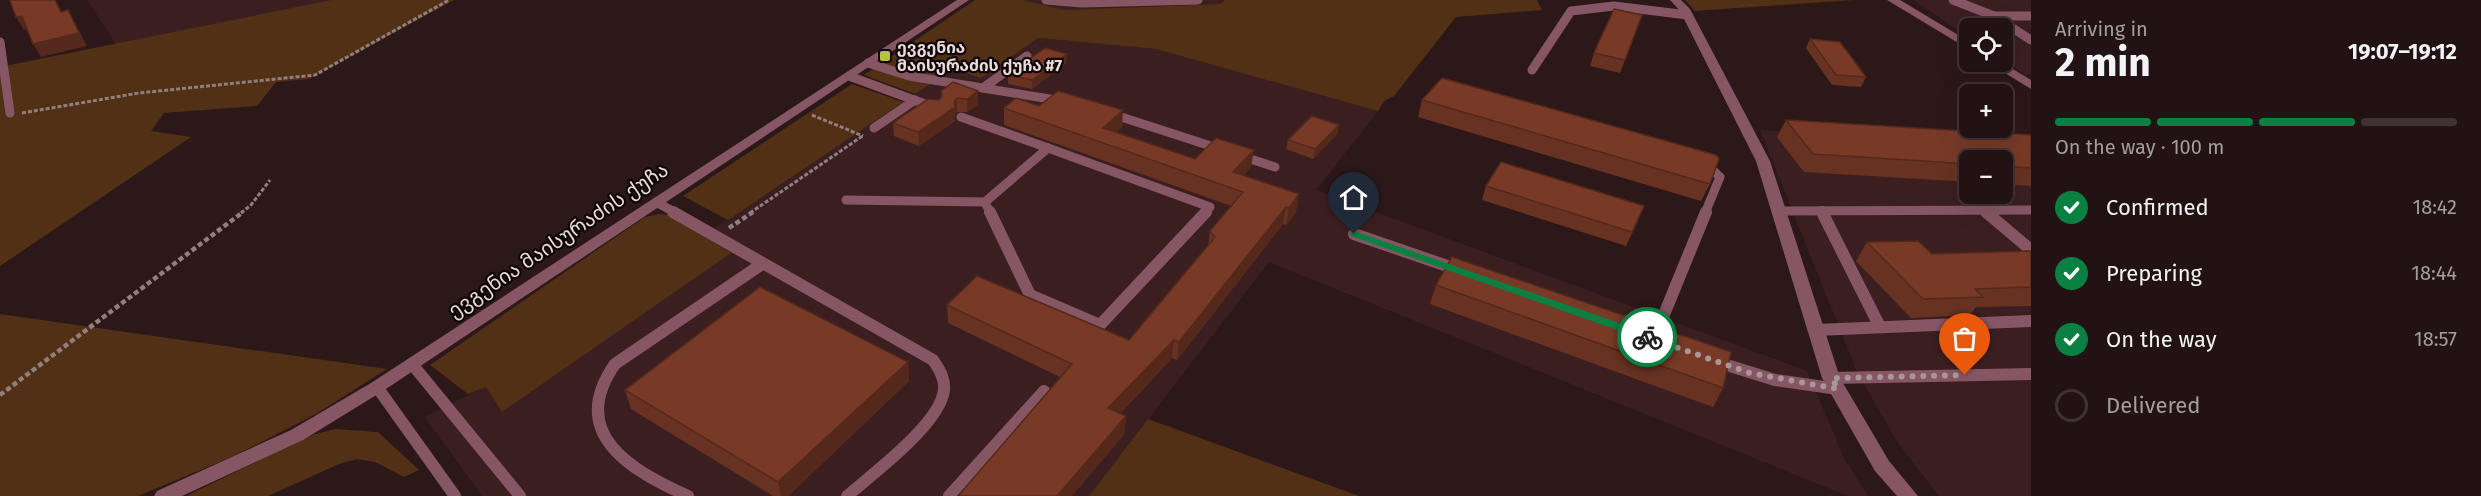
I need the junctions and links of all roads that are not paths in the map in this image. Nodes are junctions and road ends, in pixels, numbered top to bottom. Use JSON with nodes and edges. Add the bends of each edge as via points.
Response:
{"nodes":[{"id":1,"x":964,"y":0,"type":"edge"},
{"id":2,"x":1046,"y":0,"type":"edge"},
{"id":3,"x":1198,"y":0,"type":"edge"},
{"id":4,"x":1675,"y":0,"type":"edge"},
{"id":5,"x":1892,"y":0,"type":"edge"},
{"id":6,"x":1953,"y":0,"type":"edge"},
{"id":7,"x":1688,"y":15,"type":"junction"},
{"id":8,"x":1994,"y":16,"type":"junction"},
{"id":9,"x":2031,"y":16,"type":"edge"},
{"id":10,"x":1959,"y":40,"type":"edge"},
{"id":11,"x":2031,"y":40,"type":"edge"},
{"id":12,"x":0,"y":42,"type":"edge"},
{"id":13,"x":2,"y":53,"type":"edge"},
{"id":14,"x":1027,"y":56,"type":"dead end"},
{"id":15,"x":868,"y":63,"type":"junction"},
{"id":16,"x":1532,"y":70,"type":"dead end"},
{"id":17,"x":2010,"y":72,"type":"edge"},
{"id":18,"x":849,"y":76,"type":"junction"},
{"id":19,"x":2031,"y":85,"type":"edge"},
{"id":20,"x":983,"y":88,"type":"junction"},
{"id":21,"x":915,"y":100,"type":"junction"},
{"id":22,"x":1075,"y":104,"type":"edge"},
{"id":23,"x":936,"y":108,"type":"edge"},
{"id":24,"x":1096,"y":109,"type":"edge"},
{"id":25,"x":10,"y":113,"type":"road end"},
{"id":26,"x":961,"y":117,"type":"dead end"},
{"id":27,"x":874,"y":128,"type":"road end"},
{"id":28,"x":1048,"y":148,"type":"junction"},
{"id":29,"x":1693,"y":156,"type":"edge"},
{"id":30,"x":1275,"y":167,"type":"dead end"},
{"id":31,"x":846,"y":200,"type":"dead end"},
{"id":32,"x":656,"y":202,"type":"junction"},
{"id":33,"x":985,"y":202,"type":"junction"},
{"id":34,"x":1984,"y":210,"type":"junction"},
{"id":35,"x":2031,"y":210,"type":"edge"},
{"id":36,"x":1779,"y":211,"type":"junction"},
{"id":37,"x":1822,"y":212,"type":"junction"},
{"id":38,"x":1354,"y":234,"type":"dead end"},
{"id":39,"x":2031,"y":250,"type":"edge"},
{"id":40,"x":762,"y":264,"type":"junction"},
{"id":41,"x":1465,"y":273,"type":"edge"},
{"id":42,"x":2031,"y":321,"type":"edge"},
{"id":43,"x":1880,"y":327,"type":"junction"},
{"id":44,"x":1816,"y":330,"type":"junction"},
{"id":45,"x":1654,"y":339,"type":"edge"},
{"id":46,"x":1707,"y":358,"type":"edge"},
{"id":47,"x":412,"y":364,"type":"junction"},
{"id":48,"x":2031,"y":374,"type":"edge"},
{"id":49,"x":1835,"y":383,"type":"junction"},
{"id":50,"x":377,"y":387,"type":"junction"},
{"id":51,"x":1044,"y":391,"type":"dead end"},
{"id":52,"x":164,"y":496,"type":"edge"},
{"id":53,"x":455,"y":496,"type":"edge"},
{"id":54,"x":520,"y":496,"type":"edge"},
{"id":55,"x":688,"y":496,"type":"edge"},
{"id":56,"x":847,"y":496,"type":"edge"},
{"id":57,"x":949,"y":496,"type":"edge"},
{"id":58,"x":1908,"y":496,"type":"edge"}],
"edges":[{"from":1,"to":15,"type":"street","name":"ევგენია მაისურაძის ქუჩა"},
{"from":2,"to":3,"type":"lane"},
{"from":4,"to":7,"type":"street"},
{"from":5,"to":10,"type":"street"},
{"from":6,"to":8,"type":"lane"},
{"from":7,"to":16,"type":"lane","via":[[1634,7],[1581,7],[1571,11]]},
{"from":7,"to":36,"type":"street","via":[[1763,161]]},
{"from":8,"to":9,"type":"lane"},
{"from":8,"to":11,"type":"lane"},
{"from":12,"to":13,"type":"lane"},
{"from":13,"to":25,"type":"lane"},
{"from":14,"to":20,"type":"lane"},
{"from":15,"to":18,"type":"street","name":"ევგენია მაისურაძის ქუჩა"},
{"from":15,"to":20,"type":"lane","via":[[909,76]]},
{"from":17,"to":19,"type":"street"},
{"from":18,"to":21,"type":"lane"},
{"from":18,"to":32,"type":"street","name":"ევგენია მაისურაძის ქუჩა"},
{"from":20,"to":22,"type":"lane"},
{"from":21,"to":23,"type":"lane"},
{"from":21,"to":27,"type":"lane"},
{"from":24,"to":30,"type":"lane"},
{"from":26,"to":28,"type":"lane"},
{"from":28,"to":33,"type":"lane"},
{"from":28,"to":33,"type":"lane","via":[[1210,207],[1100,325],[1030,295]]},
{"from":29,"to":45,"type":"lane","via":[[1720,177]]},
{"from":31,"to":33,"type":"lane"},
{"from":32,"to":40,"type":"lane"},
{"from":32,"to":47,"type":"street","name":"ევგენია მაისურაძის ქუჩა"},
{"from":34,"to":35,"type":"lane"},
{"from":34,"to":37,"type":"lane"},
{"from":34,"to":39,"type":"lane"},
{"from":36,"to":37,"type":"lane"},
{"from":36,"to":44,"type":"street"},
{"from":37,"to":43,"type":"lane"},
{"from":38,"to":41,"type":"lane"},
{"from":40,"to":55,"type":"lane","via":[[615,364],[601,388],[600,427],[610,448],[640,474]]},
{"from":40,"to":56,"type":"lane","via":[[933,360],[942,373],[943,396],[932,417]]},
{"from":42,"to":43,"type":"lane"},
{"from":43,"to":44,"type":"lane"},
{"from":44,"to":49,"type":"street"},
{"from":46,"to":49,"type":"lane","via":[[1767,378]]},
{"from":47,"to":50,"type":"street","name":"ევგენია მაისურაძის ქუჩა"},
{"from":47,"to":54,"type":"lane"},
{"from":48,"to":49,"type":"lane"},
{"from":49,"to":58,"type":"street","via":[[1882,466]]},
{"from":50,"to":52,"type":"street","name":"ევგენია მაისურაძის ქუჩა","via":[[297,435]]},
{"from":50,"to":53,"type":"lane"},
{"from":51,"to":57,"type":"lane"}]}
